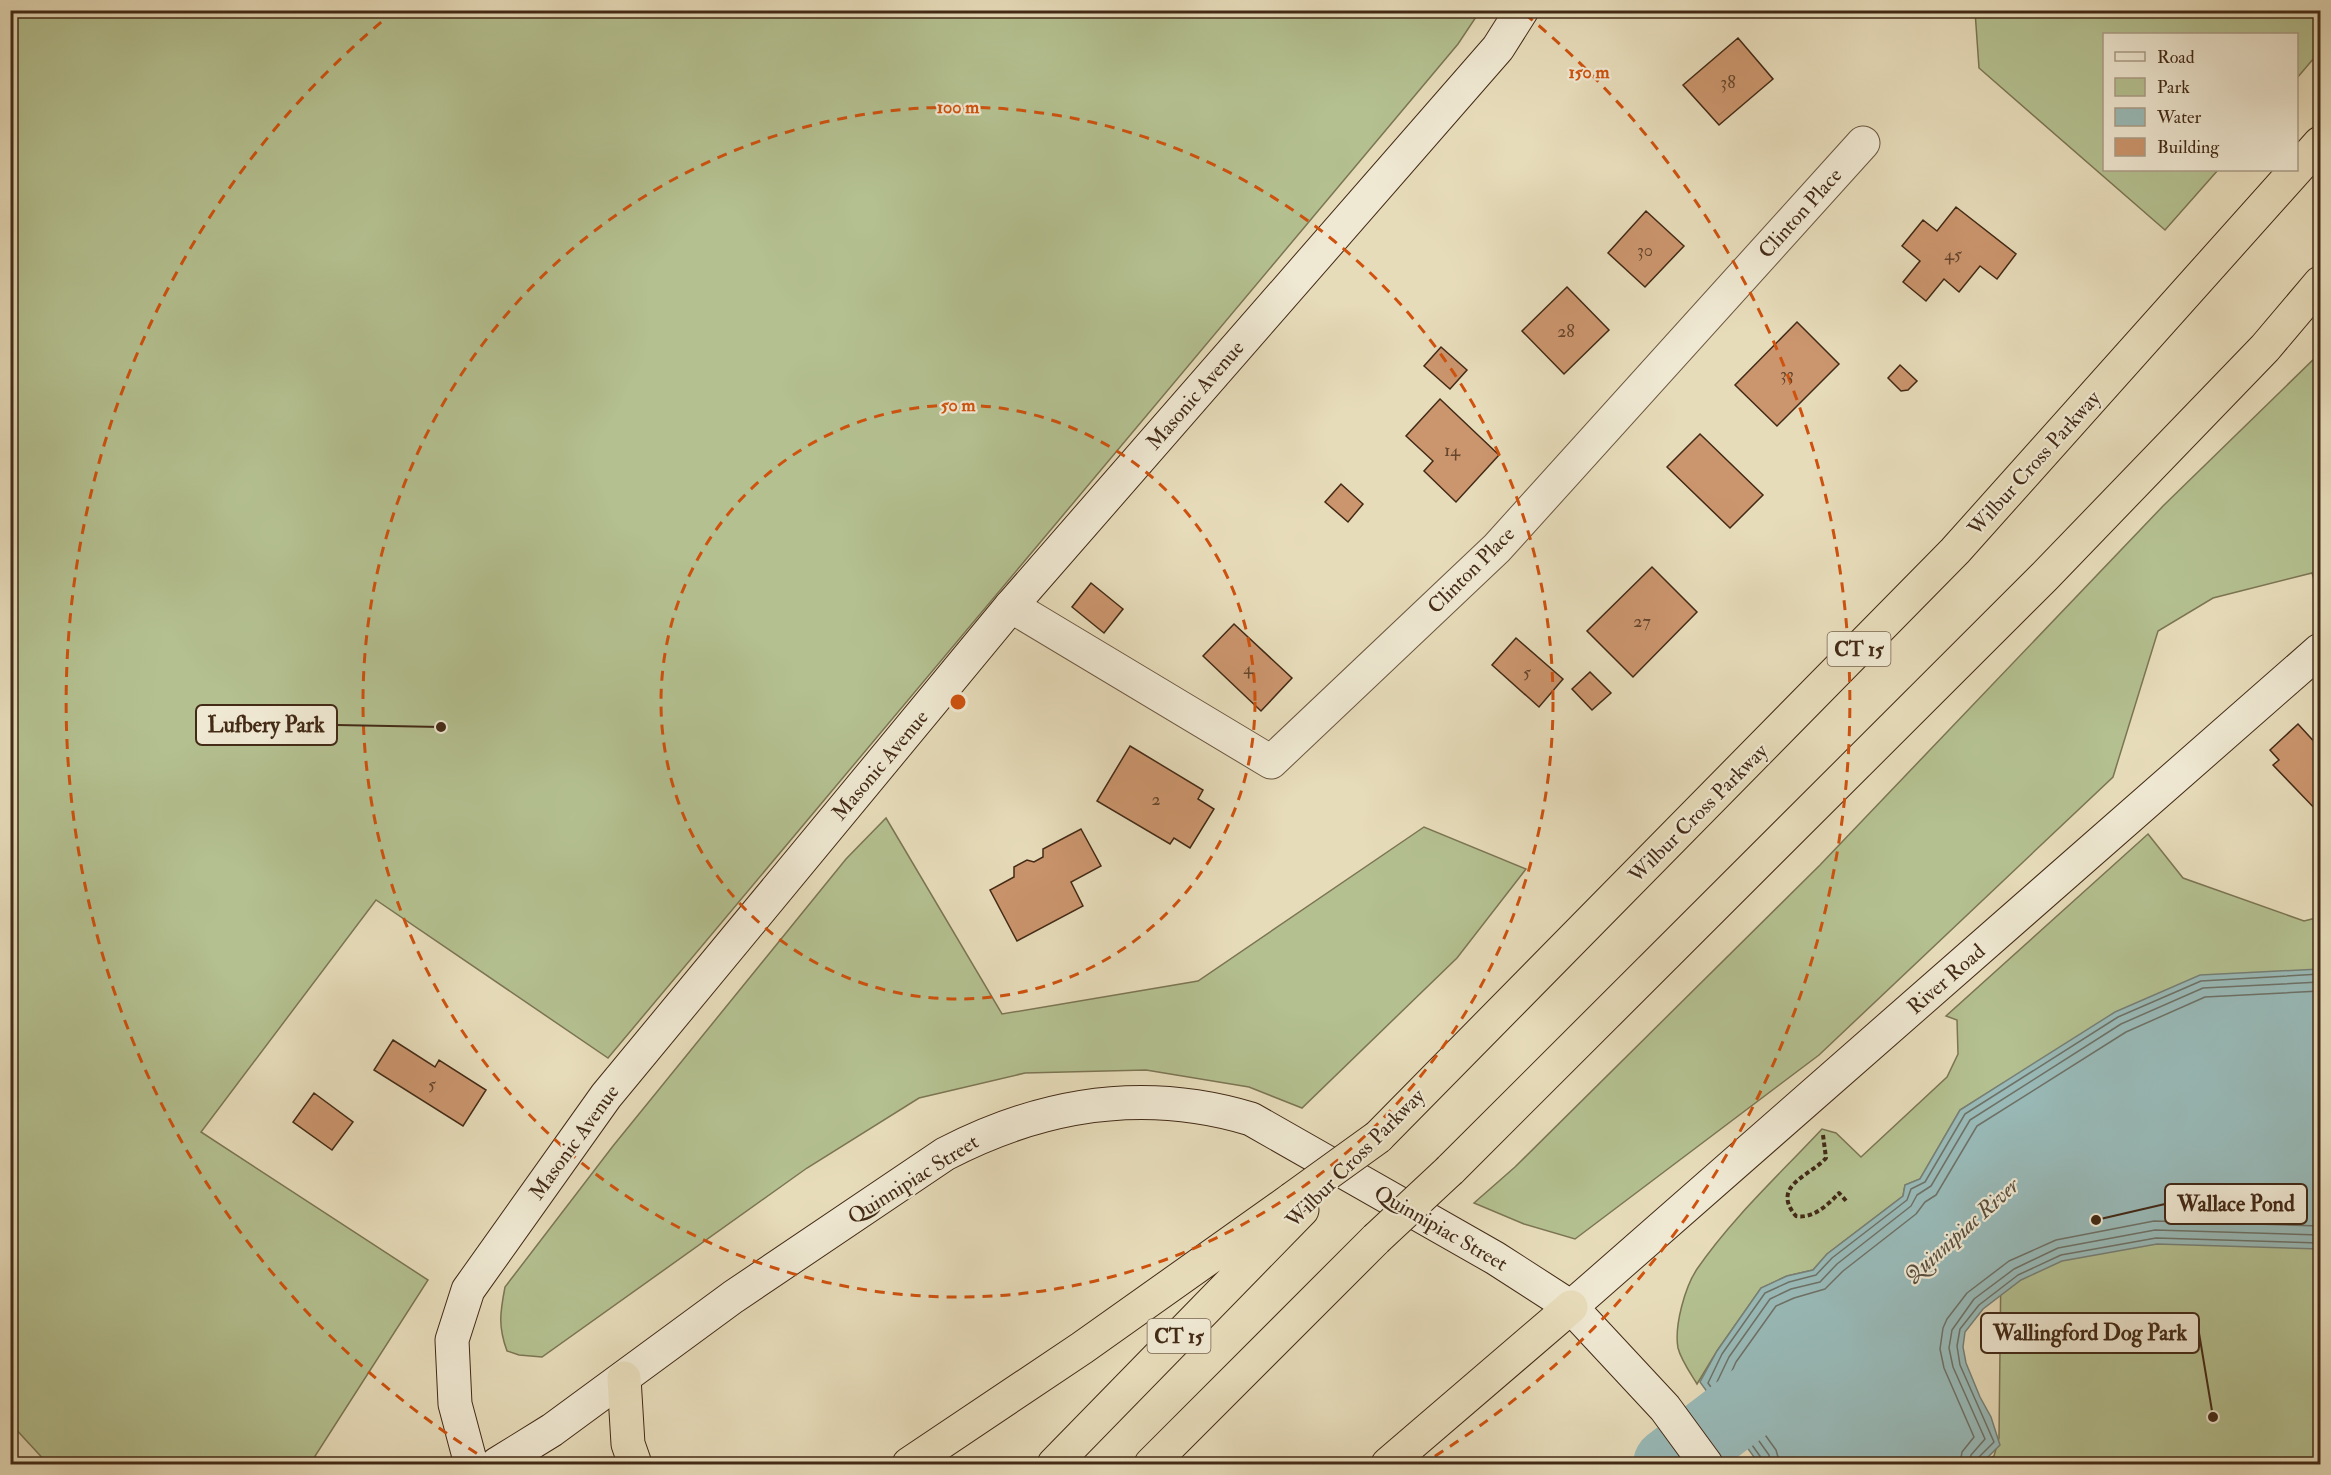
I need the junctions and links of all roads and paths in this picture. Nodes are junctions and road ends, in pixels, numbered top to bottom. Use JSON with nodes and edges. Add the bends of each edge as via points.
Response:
{"nodes":[{"id":1,"x":1522,"y":10,"type":"edge"},
{"id":2,"x":1863,"y":143,"type":"dead end"},
{"id":3,"x":2320,"y":143,"type":"edge"},
{"id":4,"x":2298,"y":168,"type":"edge"},
{"id":5,"x":2295,"y":171,"type":"edge"},
{"id":6,"x":2320,"y":284,"type":"edge"},
{"id":7,"x":2320,"y":310,"type":"edge"},
{"id":8,"x":2265,"y":348,"type":"junction"},
{"id":9,"x":1011,"y":606,"type":"junction"},
{"id":10,"x":2320,"y":650,"type":"edge"},
{"id":11,"x":1823,"y":1135,"type":"dead end"},
{"id":12,"x":1848,"y":1203,"type":"dead end"},
{"id":13,"x":1298,"y":1204,"type":"junction"},
{"id":14,"x":1571,"y":1307,"type":"junction"},
{"id":15,"x":624,"y":1378,"type":"junction"},
{"id":16,"x":471,"y":1464,"type":"edge"},
{"id":17,"x":497,"y":1464,"type":"edge"},
{"id":18,"x":635,"y":1464,"type":"edge"},
{"id":19,"x":909,"y":1464,"type":"edge"},
{"id":20,"x":1054,"y":1464,"type":"edge"},
{"id":21,"x":1151,"y":1464,"type":"edge"},
{"id":22,"x":1388,"y":1464,"type":"edge"},
{"id":23,"x":1706,"y":1464,"type":"edge"}],
"edges":[{"from":1,"to":9,"type":"main road","name":"Masonic Avenue","via":[[1498,48]]},
{"from":2,"to":9,"type":"main road","name":"Clinton Place","via":[[1497,548],[1271,762]]},
{"from":3,"to":4,"type":"highway","name":"Wilbur Cross Parkway","number":"CT 15","bridge":true},
{"from":5,"to":13,"type":"highway","name":"Wilbur Cross Parkway","number":"CT 15","bridge":true,"via":[[1955,552],[1378,1137]]},
{"from":6,"to":8,"type":"highway"},
{"from":7,"to":8,"type":"highway"},
{"from":8,"to":21,"type":"highway","bridge":true,"via":[[2044,578]]},
{"from":9,"to":16,"type":"main road","name":"Masonic Avenue","via":[[606,1096],[468,1290],[452,1340],[455,1404]]},
{"from":10,"to":14,"type":"main road","name":"River Road"},
{"from":11,"to":12,"type":"path","via":[[1826,1158],[1792,1185],[1788,1202],[1796,1216],[1802,1217],[1827,1206],[1839,1193]]},
{"from":13,"to":19,"type":"highway"},
{"from":13,"to":20,"type":"highway","name":"Wilbur Cross Parkway","number":"CT 15"},
{"from":14,"to":15,"type":"main road","name":"Quinnipiac Street","via":[[1495,1258],[1251,1119],[1222,1110],[1161,1102],[1116,1102],[1070,1108],[1010,1124],[945,1154],[733,1297]]},
{"from":14,"to":22,"type":"highway"},
{"from":14,"to":23,"type":"main road","name":"Quinnipiac Street","via":[[1665,1408]]},
{"from":15,"to":17,"type":"main road","name":"Quinnipiac Street"},
{"from":15,"to":18,"type":"highway","via":[[628,1444]]}]}
